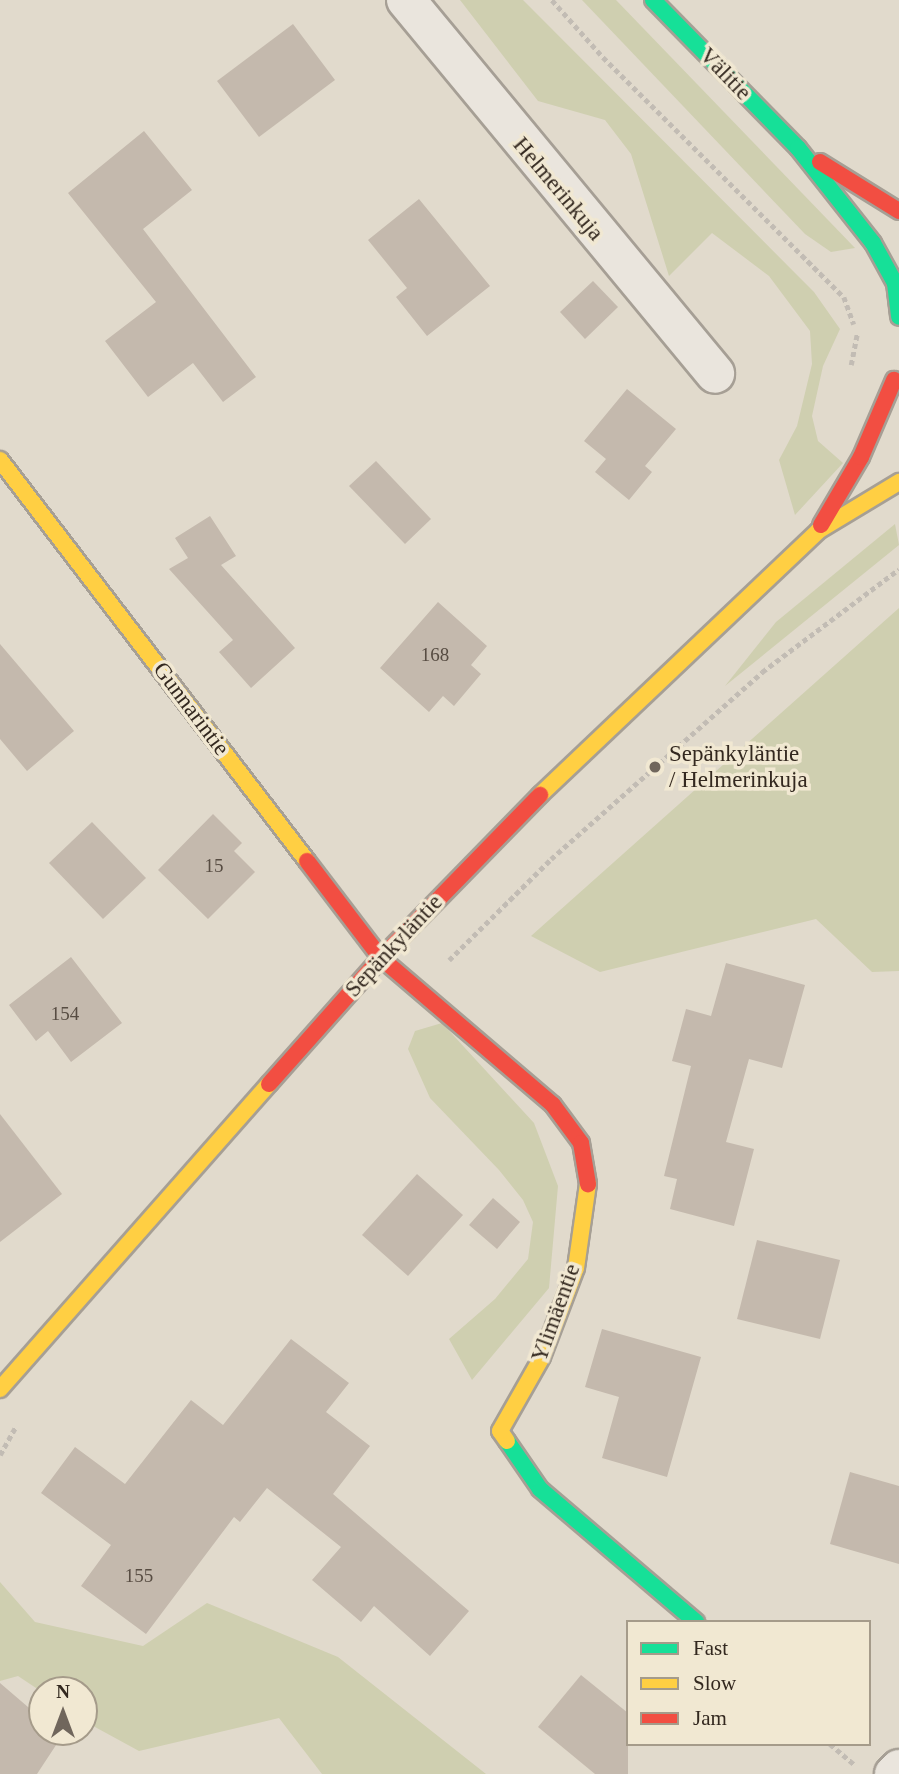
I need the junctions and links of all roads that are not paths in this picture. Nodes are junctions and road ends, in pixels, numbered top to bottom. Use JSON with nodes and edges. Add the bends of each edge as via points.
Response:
{"nodes":[{"id":1,"x":406,"y":0,"type":"edge"},
{"id":2,"x":653,"y":0,"type":"edge"},
{"id":3,"x":797,"y":148,"type":"junction"},
{"id":4,"x":899,"y":211,"type":"edge"},
{"id":5,"x":899,"y":317,"type":"edge"},
{"id":6,"x":715,"y":374,"type":"dead end"},
{"id":7,"x":899,"y":400,"type":"edge"},
{"id":8,"x":0,"y":460,"type":"edge"},
{"id":9,"x":899,"y":482,"type":"edge"},
{"id":10,"x":818,"y":531,"type":"junction"},
{"id":11,"x":381,"y":958,"type":"junction"},
{"id":12,"x":0,"y":1389,"type":"edge"},
{"id":13,"x":694,"y":1620,"type":"edge"},
{"id":14,"x":899,"y":1769,"type":"edge"},
{"id":15,"x":894,"y":1774,"type":"edge"}],
"edges":[{"from":1,"to":6,"type":"street","name":"Helmerinkuja"},
{"from":2,"to":3,"type":"main road","name":"Välitie"},
{"from":3,"to":4,"type":"main road","name":"Välitie"},
{"from":3,"to":5,"type":"main road","name":"Välitie","via":[[883,256],[895,283]]},
{"from":7,"to":10,"type":"main road","name":"Sepänkyläntie","via":[[895,373],[861,457]]},
{"from":8,"to":11,"type":"main road","name":"Gunnarintie"},
{"from":9,"to":10,"type":"main road","name":"Sepänkyläntie"},
{"from":10,"to":11,"type":"main road","name":"Sepänkyläntie","via":[[591,742]]},
{"from":11,"to":12,"type":"main road","name":"Sepänkyläntie"},
{"from":11,"to":13,"type":"main road","name":"Ylimäentie","via":[[552,1105],[581,1143],[588,1186],[576,1268],[542,1357],[500,1431],[540,1489]]},
{"from":14,"to":15,"type":"street"}]}
